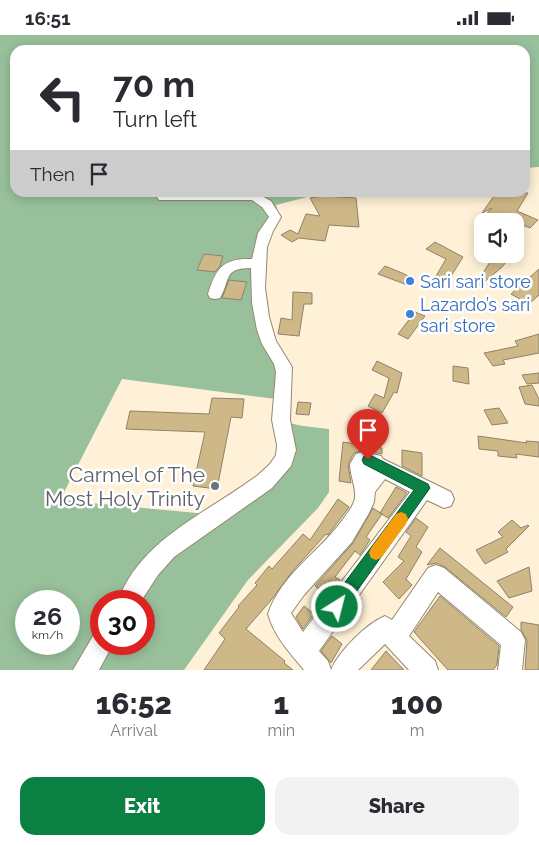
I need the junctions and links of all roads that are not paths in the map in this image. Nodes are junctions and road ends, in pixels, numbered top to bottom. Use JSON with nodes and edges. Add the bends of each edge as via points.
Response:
{"nodes":[{"id":1,"x":255,"y":197,"type":"edge"},
{"id":2,"x":260,"y":264,"type":"junction"},
{"id":3,"x":215,"y":295,"type":"dead end"},
{"id":4,"x":365,"y":488,"type":"joint"},
{"id":5,"x":424,"y":488,"type":"junction"},
{"id":6,"x":444,"y":499,"type":"dead end"},
{"id":7,"x":136,"y":590,"type":"edge"},
{"id":8,"x":394,"y":637,"type":"junction"},
{"id":9,"x":304,"y":651,"type":"junction"},
{"id":10,"x":94,"y":655,"type":"edge"},
{"id":11,"x":85,"y":670,"type":"edge"},
{"id":12,"x":319,"y":670,"type":"edge"},
{"id":13,"x":343,"y":670,"type":"edge"},
{"id":14,"x":426,"y":670,"type":"edge"},
{"id":15,"x":510,"y":670,"type":"edge"}],
"edges":[{"from":1,"to":2,"type":"street","via":[[265,203],[275,217],[264,235]]},
{"from":2,"to":3,"type":"street","via":[[239,264],[225,269]]},
{"from":2,"to":7,"type":"street","via":[[263,327],[268,343],[284,370],[281,421],[286,444],[284,459],[266,482],[166,551]]},
{"from":4,"to":5,"type":"street","via":[[359,471],[360,462],[368,460]]},
{"from":4,"to":9,"type":"street","via":[[364,502],[345,535],[280,609],[280,620]]},
{"from":5,"to":6,"type":"street"},
{"from":5,"to":9,"type":"street"},
{"from":8,"to":13,"type":"street","via":[[385,628]]},
{"from":8,"to":14,"type":"street"},
{"from":8,"to":15,"type":"street","via":[[436,576],[512,640]]},
{"from":9,"to":12,"type":"street"},
{"from":10,"to":11,"type":"street"}]}
